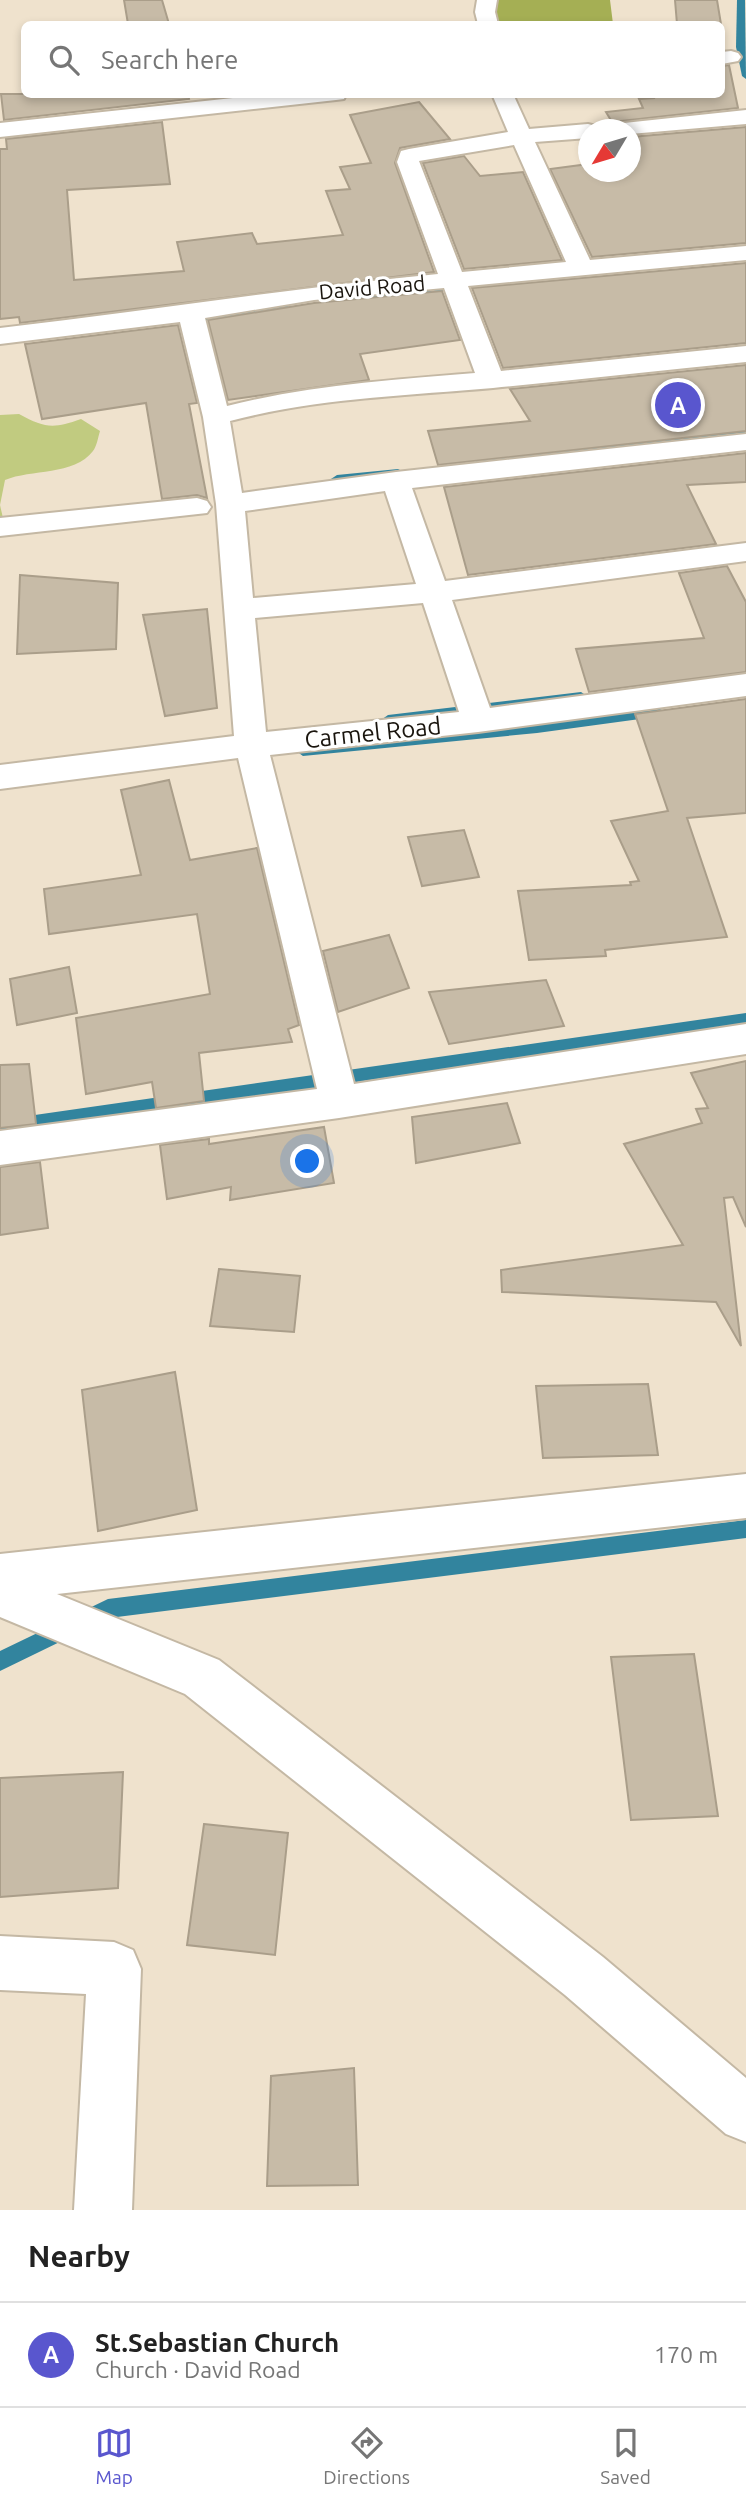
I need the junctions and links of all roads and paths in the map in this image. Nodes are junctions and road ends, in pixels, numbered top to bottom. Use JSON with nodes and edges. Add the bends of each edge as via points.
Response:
{"nodes":[{"id":1,"x":487,"y":0,"type":"edge"},
{"id":2,"x":487,"y":21,"type":"edge"},
{"id":3,"x":299,"y":98,"type":"edge"},
{"id":4,"x":504,"y":98,"type":"edge"},
{"id":5,"x":746,"y":117,"type":"edge"},
{"id":6,"x":641,"y":127,"type":"edge"},
{"id":7,"x":0,"y":130,"type":"edge"},
{"id":8,"x":578,"y":132,"type":"edge"},
{"id":9,"x":519,"y":137,"type":"junction"},
{"id":10,"x":746,"y":253,"type":"edge"},
{"id":11,"x":581,"y":268,"type":"junction"},
{"id":12,"x":453,"y":281,"type":"junction"},
{"id":13,"x":191,"y":313,"type":"junction"},
{"id":14,"x":0,"y":336,"type":"edge"},
{"id":15,"x":746,"y":354,"type":"edge"},
{"id":16,"x":491,"y":380,"type":"junction"},
{"id":17,"x":216,"y":417,"type":"junction"},
{"id":18,"x":746,"y":442,"type":"edge"},
{"id":19,"x":396,"y":481,"type":"junction"},
{"id":20,"x":230,"y":504,"type":"junction"},
{"id":21,"x":197,"y":507,"type":"dead end"},
{"id":22,"x":0,"y":527,"type":"edge"},
{"id":23,"x":746,"y":552,"type":"edge"},
{"id":24,"x":435,"y":592,"type":"junction"},
{"id":25,"x":240,"y":610,"type":"junction"},
{"id":26,"x":746,"y":685,"type":"edge"},
{"id":27,"x":478,"y":721,"type":"junction"},
{"id":28,"x":251,"y":745,"type":"junction"},
{"id":29,"x":0,"y":777,"type":"edge"},
{"id":30,"x":746,"y":1039,"type":"edge"},
{"id":31,"x":339,"y":1102,"type":"junction"},
{"id":32,"x":0,"y":1148,"type":"edge"},
{"id":33,"x":746,"y":1496,"type":"edge"},
{"id":34,"x":0,"y":1577,"type":"edge"},
{"id":35,"x":0,"y":1594,"type":"edge"},
{"id":36,"x":0,"y":1963,"type":"edge"},
{"id":37,"x":746,"y":2114,"type":"edge"},
{"id":38,"x":103,"y":2210,"type":"edge"}],
"edges":[{"from":1,"to":2,"type":"street"},
{"from":3,"to":7,"type":"street"},
{"from":4,"to":9,"type":"street"},
{"from":5,"to":6,"type":"street"},
{"from":8,"to":9,"type":"street"},
{"from":9,"to":11,"type":"street"},
{"from":9,"to":12,"type":"street","via":[[409,156]]},
{"from":10,"to":11,"type":"street","name":"David Road"},
{"from":11,"to":12,"type":"street","name":"David Road"},
{"from":12,"to":13,"type":"street","name":"David Road","via":[[314,293]]},
{"from":12,"to":16,"type":"street"},
{"from":13,"to":14,"type":"street","name":"David Road"},
{"from":13,"to":17,"type":"street"},
{"from":15,"to":16,"type":"street"},
{"from":16,"to":17,"type":"street","via":[[346,391],[281,400]]},
{"from":17,"to":20,"type":"street"},
{"from":18,"to":19,"type":"street"},
{"from":19,"to":20,"type":"street"},
{"from":19,"to":24,"type":"street"},
{"from":20,"to":25,"type":"street"},
{"from":21,"to":22,"type":"street"},
{"from":23,"to":24,"type":"street"},
{"from":24,"to":25,"type":"street"},
{"from":24,"to":27,"type":"street"},
{"from":25,"to":28,"type":"street"},
{"from":26,"to":27,"type":"street","name":"Carmel Road"},
{"from":27,"to":28,"type":"street","name":"Carmel Road"},
{"from":28,"to":29,"type":"street","name":"Carmel Road"},
{"from":28,"to":31,"type":"street"},
{"from":30,"to":31,"type":"street"},
{"from":31,"to":32,"type":"street"},
{"from":33,"to":34,"type":"street"},
{"from":35,"to":37,"type":"street","via":[[202,1677],[584,1976]]},
{"from":36,"to":38,"type":"street","via":[[114,1969]]}]}
